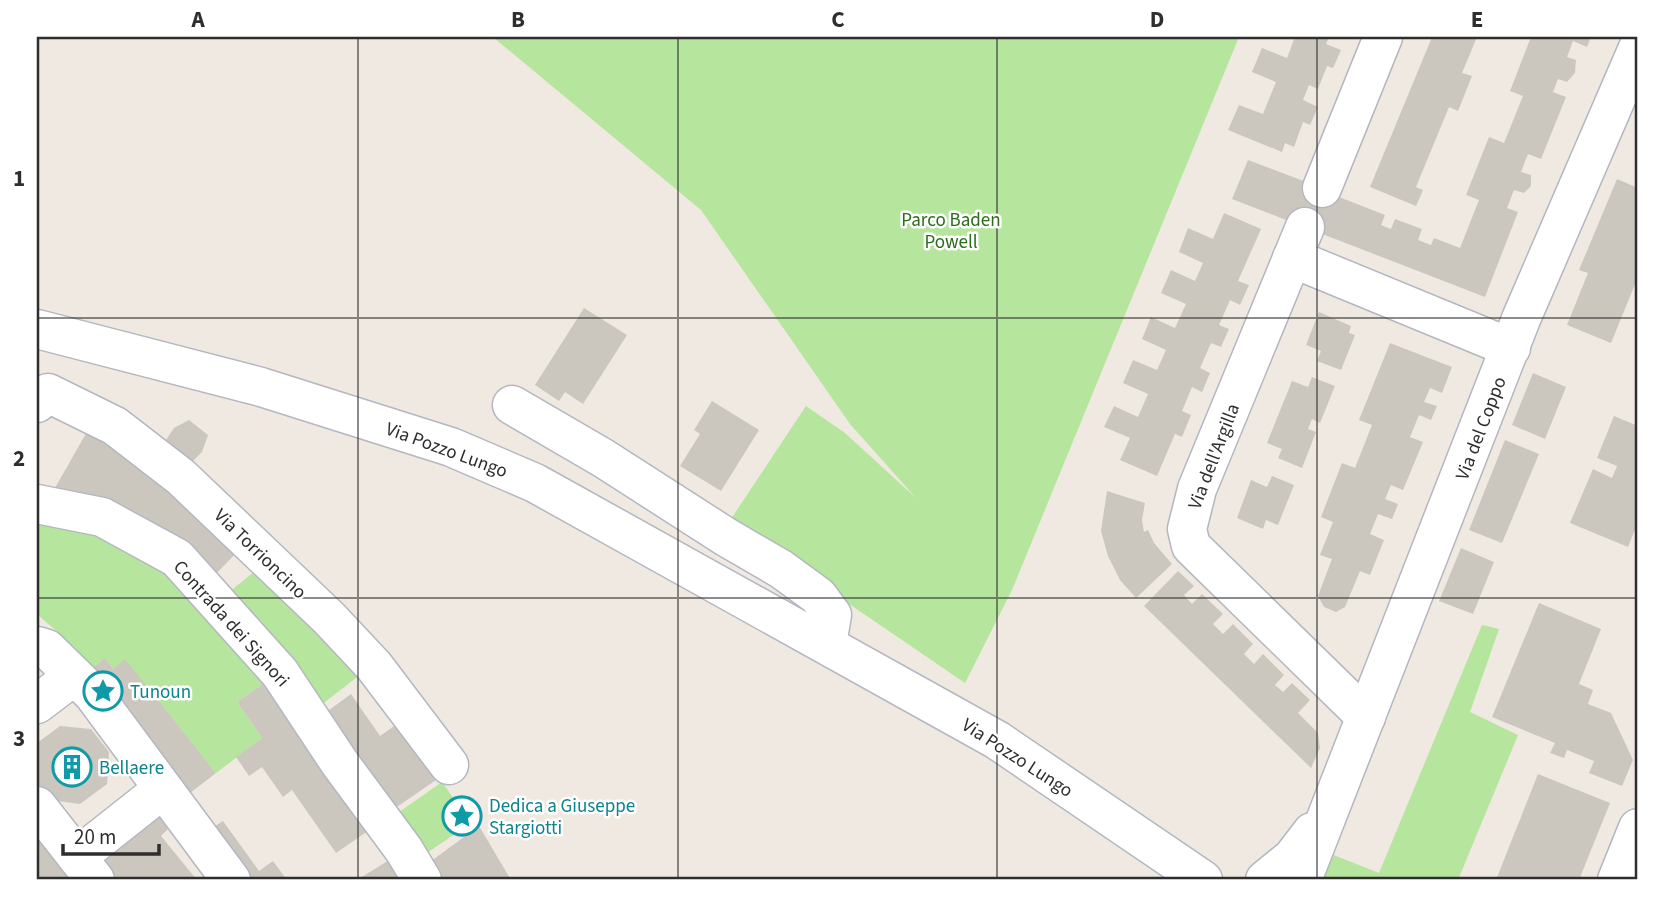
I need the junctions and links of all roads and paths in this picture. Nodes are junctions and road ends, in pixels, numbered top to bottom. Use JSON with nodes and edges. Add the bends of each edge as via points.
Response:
{"nodes":[{"id":1,"x":1383,"y":37,"type":"edge"},
{"id":2,"x":1638,"y":48,"type":"edge"},
{"id":3,"x":1322,"y":188,"type":"dead end"},
{"id":4,"x":37,"y":330,"type":"edge"},
{"id":5,"x":1511,"y":348,"type":"junction"},
{"id":6,"x":37,"y":403,"type":"edge"},
{"id":7,"x":512,"y":405,"type":"dead end"},
{"id":8,"x":37,"y":504,"type":"edge"},
{"id":9,"x":827,"y":644,"type":"junction"},
{"id":10,"x":37,"y":646,"type":"edge"},
{"id":11,"x":74,"y":676,"type":"junction"},
{"id":12,"x":37,"y":704,"type":"edge"},
{"id":13,"x":1366,"y":717,"type":"junction"},
{"id":14,"x":449,"y":765,"type":"dead end"},
{"id":15,"x":163,"y":789,"type":"junction"},
{"id":16,"x":37,"y":806,"type":"edge"},
{"id":17,"x":1328,"y":811,"type":"junction"},
{"id":18,"x":1638,"y":828,"type":"edge"},
{"id":19,"x":86,"y":869,"type":"edge"},
{"id":20,"x":231,"y":880,"type":"edge"},
{"id":21,"x":422,"y":880,"type":"edge"},
{"id":22,"x":1203,"y":880,"type":"edge"},
{"id":23,"x":1265,"y":880,"type":"edge"},
{"id":24,"x":1302,"y":880,"type":"edge"},
{"id":25,"x":1617,"y":880,"type":"edge"}],
"edges":[{"from":1,"to":3,"type":"street"},
{"from":2,"to":5,"type":"street","name":"Via del Coppo"},
{"from":4,"to":9,"type":"street","name":"Via Pozzo Lungo","via":[[261,387],[451,447],[535,482]]},
{"from":5,"to":13,"type":"street","name":"Via del Coppo"},
{"from":5,"to":13,"type":"street","name":"Via dell'Argilla","via":[[1299,242],[1197,489],[1186,529],[1191,546]]},
{"from":6,"to":14,"type":"street","name":"Via Torrioncino","via":[[48,393],[115,426],[181,477],[374,666]]},
{"from":7,"to":9,"type":"street","via":[[818,596],[832,615]]},
{"from":8,"to":21,"type":"street","name":"Contrada dei Signori","via":[[102,517],[177,558],[280,673]]},
{"from":9,"to":22,"type":"street","name":"Via Pozzo Lungo","via":[[997,740]]},
{"from":10,"to":11,"type":"street","via":[[47,649]]},
{"from":11,"to":12,"type":"street"},
{"from":11,"to":15,"type":"street","via":[[93,694]]},
{"from":13,"to":17,"type":"street","name":"Via del Coppo"},
{"from":15,"to":19,"type":"street"},
{"from":15,"to":20,"type":"street"},
{"from":16,"to":19,"type":"street"},
{"from":17,"to":23,"type":"street","name":"Via del Coppo","via":[[1292,858]]},
{"from":17,"to":24,"type":"street","name":"Via del Coppo"},
{"from":18,"to":25,"type":"street"}]}
